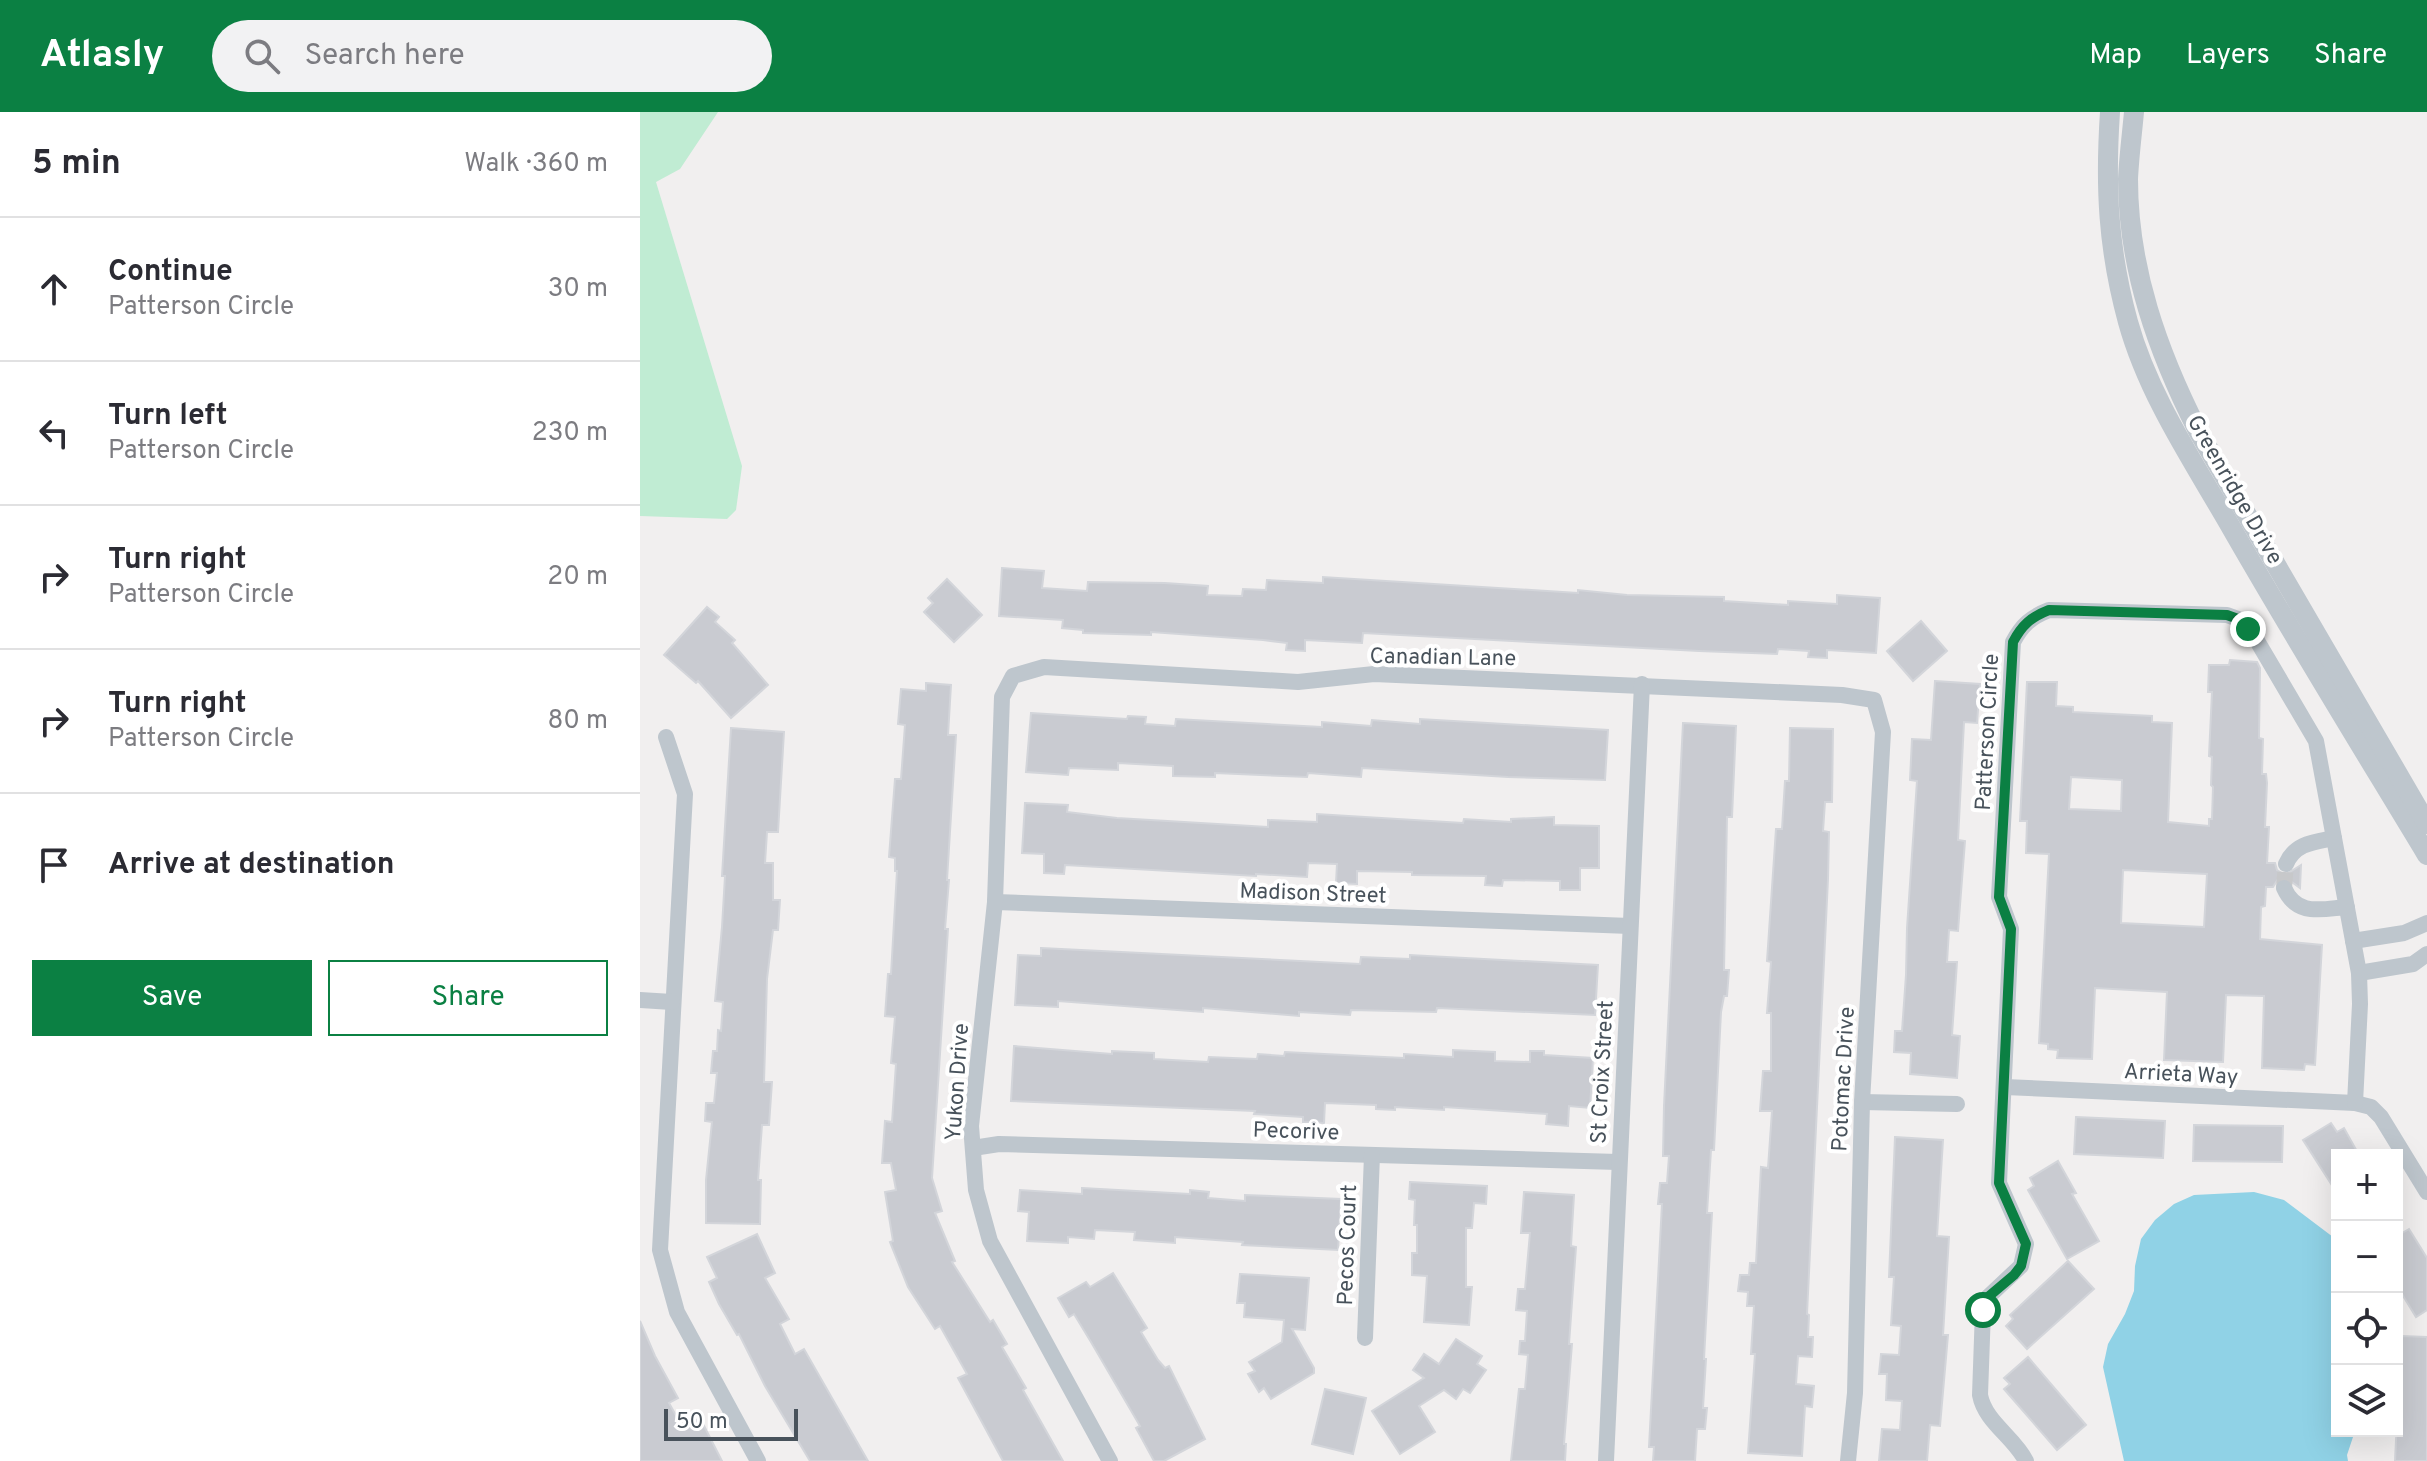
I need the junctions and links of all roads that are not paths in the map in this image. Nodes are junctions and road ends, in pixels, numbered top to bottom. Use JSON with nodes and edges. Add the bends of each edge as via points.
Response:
{"nodes":[{"id":1,"x":2110,"y":112,"type":"edge"},
{"id":2,"x":2134,"y":112,"type":"edge"},
{"id":3,"x":1013,"y":676,"type":"joint"},
{"id":4,"x":1642,"y":684,"type":"junction"},
{"id":5,"x":1874,"y":700,"type":"joint"},
{"id":6,"x":666,"y":737,"type":"dead end"},
{"id":7,"x":2427,"y":824,"type":"edge"},
{"id":8,"x":2334,"y":838,"type":"junction"},
{"id":9,"x":2427,"y":855,"type":"edge"},
{"id":10,"x":2286,"y":864,"type":"dead end"},
{"id":11,"x":2284,"y":888,"type":"dead end"},
{"id":12,"x":995,"y":902,"type":"junction"},
{"id":13,"x":2347,"y":907,"type":"junction"},
{"id":14,"x":2427,"y":923,"type":"edge"},
{"id":15,"x":1630,"y":926,"type":"junction"},
{"id":16,"x":2353,"y":941,"type":"junction"},
{"id":17,"x":2427,"y":954,"type":"edge"},
{"id":18,"x":2359,"y":973,"type":"junction"},
{"id":19,"x":640,"y":1000,"type":"edge"},
{"id":20,"x":672,"y":1002,"type":"junction"},
{"id":21,"x":2005,"y":1087,"type":"junction"},
{"id":22,"x":1862,"y":1102,"type":"junction"},
{"id":23,"x":2355,"y":1103,"type":"junction"},
{"id":24,"x":1957,"y":1104,"type":"dead end"},
{"id":25,"x":973,"y":1148,"type":"junction"},
{"id":26,"x":1372,"y":1155,"type":"junction"},
{"id":27,"x":1618,"y":1162,"type":"junction"},
{"id":28,"x":2427,"y":1192,"type":"edge"},
{"id":29,"x":1365,"y":1338,"type":"dead end"},
{"id":30,"x":758,"y":1461,"type":"edge"},
{"id":31,"x":1110,"y":1461,"type":"edge"},
{"id":32,"x":1606,"y":1461,"type":"edge"},
{"id":33,"x":1848,"y":1461,"type":"edge"},
{"id":34,"x":2026,"y":1461,"type":"edge"}],
"edges":[{"from":1,"to":9,"type":"street","name":"Greenridge Drive","via":[[2108,223],[2129,323],[2149,381],[2260,579]]},
{"from":2,"to":7,"type":"street","name":"Greenridge Drive","via":[[2128,180],[2134,248],[2146,308],[2169,370],[2198,431]]},
{"from":3,"to":4,"type":"street","name":"Canadian Lane","via":[[1044,667],[1298,682],[1374,674]]},
{"from":3,"to":12,"type":"street","name":"Yukon Drive","via":[[1002,697]]},
{"from":4,"to":5,"type":"street","name":"Canadian Lane"},
{"from":4,"to":15,"type":"street","name":"St Croix Street"},
{"from":5,"to":22,"type":"street","name":"Potomac Drive","via":[[1883,732]]},
{"from":6,"to":20,"type":"street","via":[[685,794]]},
{"from":8,"to":10,"type":"street","via":[[2306,844]]},
{"from":8,"to":13,"type":"street","name":"Patterson Circle"},
{"from":8,"to":21,"type":"street","name":"Patterson Circle","via":[[2316,741],[2256,639],[2238,619],[2049,610],[2022,625],[2013,642],[1999,897],[2011,929]]},
{"from":11,"to":13,"type":"street","via":[[2307,910]]},
{"from":12,"to":15,"type":"street","name":"Madison Street"},
{"from":12,"to":25,"type":"street","name":"Yukon Drive"},
{"from":13,"to":16,"type":"street","name":"Patterson Circle"},
{"from":14,"to":16,"type":"street","via":[[2404,933]]},
{"from":15,"to":27,"type":"street","name":"St Croix Street"},
{"from":16,"to":18,"type":"street","name":"Patterson Circle"},
{"from":17,"to":18,"type":"street","via":[[2413,964]]},
{"from":18,"to":23,"type":"street","name":"Patterson Circle"},
{"from":19,"to":20,"type":"street"},
{"from":20,"to":30,"type":"street","via":[[660,1250],[677,1312]]},
{"from":21,"to":23,"type":"street","name":"Arrieta Way"},
{"from":21,"to":34,"type":"street","name":"Patterson Circle","via":[[1999,1183],[2026,1244],[2021,1266],[1988,1297],[1983,1310],[1980,1395],[1982,1406]]},
{"from":22,"to":24,"type":"street"},
{"from":22,"to":33,"type":"street","name":"Potomac Drive","via":[[1855,1393]]},
{"from":23,"to":28,"type":"street","via":[[2371,1107],[2381,1117]]},
{"from":25,"to":26,"type":"street","name":"Pecorive","via":[[999,1144]]},
{"from":25,"to":31,"type":"street","name":"Yukon Drive","via":[[976,1190],[990,1241]]},
{"from":26,"to":27,"type":"street","name":"Pecorive"},
{"from":26,"to":29,"type":"street","name":"Pecos Court"},
{"from":27,"to":32,"type":"street","name":"St Croix Street"}]}
